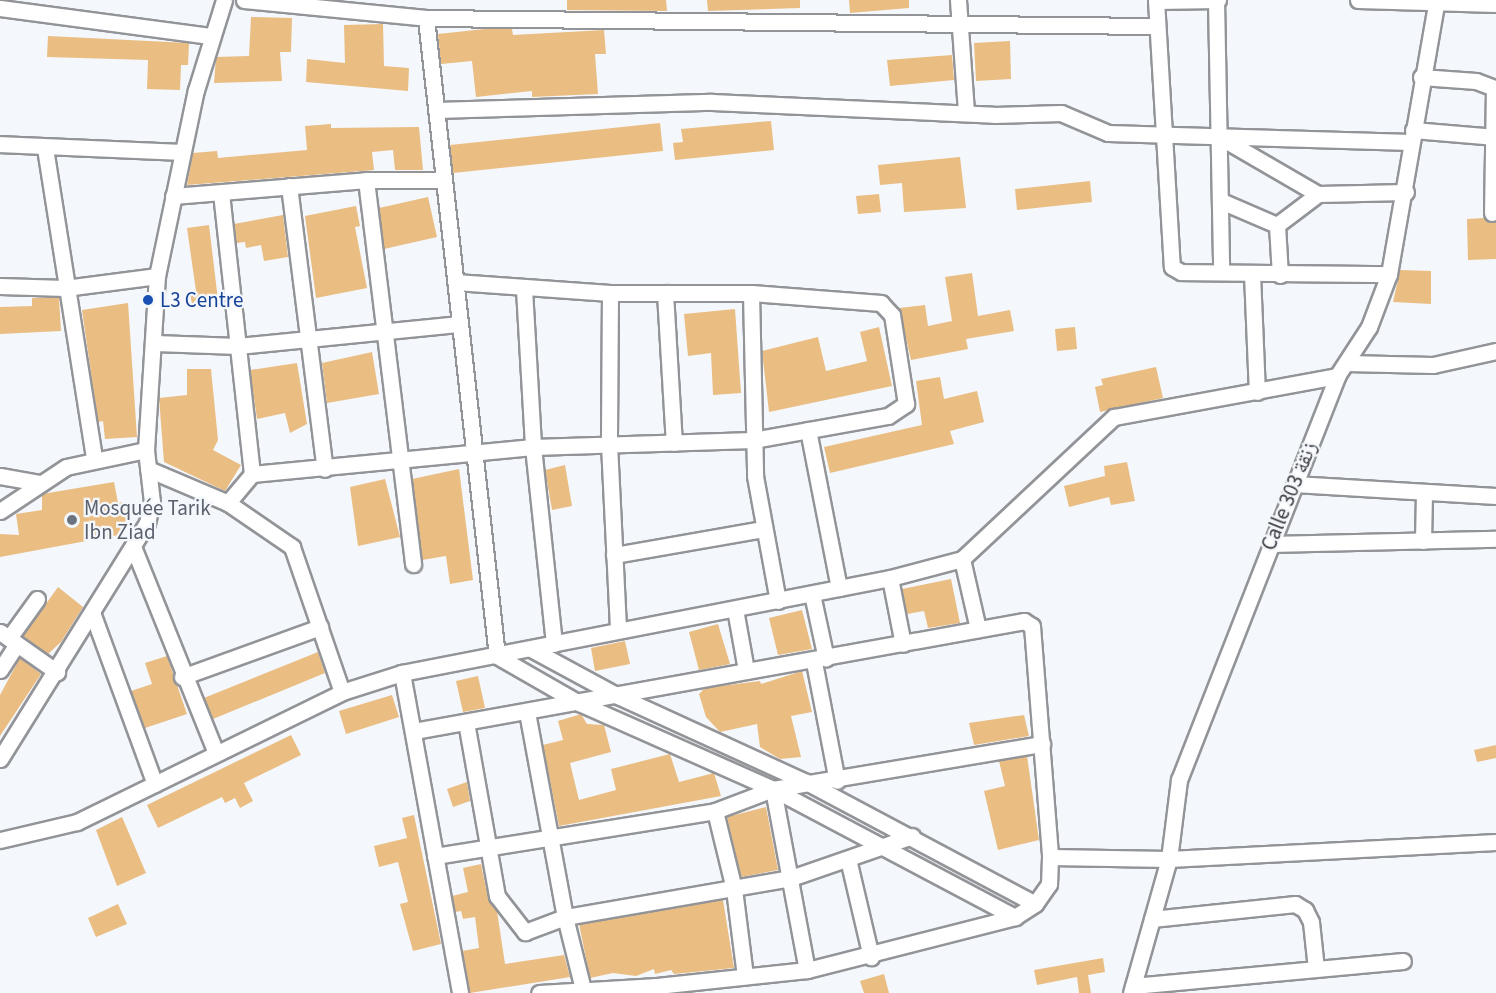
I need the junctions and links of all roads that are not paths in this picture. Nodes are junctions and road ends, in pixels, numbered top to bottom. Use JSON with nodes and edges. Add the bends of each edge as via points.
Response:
{"nodes":[{"id":1,"x":224,"y":0,"type":"edge"},
{"id":2,"x":244,"y":0,"type":"edge"},
{"id":3,"x":957,"y":0,"type":"edge"},
{"id":4,"x":1156,"y":0,"type":"edge"},
{"id":5,"x":1217,"y":0,"type":"edge"},
{"id":6,"x":1358,"y":0,"type":"edge"},
{"id":7,"x":1437,"y":1,"type":"edge"},
{"id":8,"x":1496,"y":4,"type":"edge"},
{"id":9,"x":0,"y":8,"type":"edge"},
{"id":10,"x":426,"y":18,"type":"junction"},
{"id":11,"x":962,"y":24,"type":"junction"},
{"id":12,"x":1157,"y":26,"type":"junction"},
{"id":13,"x":210,"y":36,"type":"junction"},
{"id":14,"x":1421,"y":77,"type":"junction"},
{"id":15,"x":436,"y":110,"type":"junction"},
{"id":16,"x":966,"y":112,"type":"junction"},
{"id":17,"x":1412,"y":136,"type":"junction"},
{"id":18,"x":1162,"y":137,"type":"junction"},
{"id":19,"x":1496,"y":137,"type":"edge"},
{"id":20,"x":1218,"y":138,"type":"junction"},
{"id":21,"x":0,"y":144,"type":"edge"},
{"id":22,"x":45,"y":148,"type":"junction"},
{"id":23,"x":181,"y":152,"type":"junction"},
{"id":24,"x":366,"y":180,"type":"junction"},
{"id":25,"x":444,"y":180,"type":"junction"},
{"id":26,"x":289,"y":186,"type":"junction"},
{"id":27,"x":1406,"y":192,"type":"junction"},
{"id":28,"x":221,"y":193,"type":"junction"},
{"id":29,"x":1318,"y":194,"type":"junction"},
{"id":30,"x":173,"y":196,"type":"junction"},
{"id":31,"x":1221,"y":201,"type":"junction"},
{"id":32,"x":1492,"y":213,"type":"dead end"},
{"id":33,"x":1278,"y":225,"type":"junction"},
{"id":34,"x":1221,"y":272,"type":"junction"},
{"id":35,"x":1252,"y":274,"type":"junction"},
{"id":36,"x":1389,"y":274,"type":"junction"},
{"id":37,"x":1280,"y":275,"type":"junction"},
{"id":38,"x":157,"y":276,"type":"junction"},
{"id":39,"x":455,"y":282,"type":"junction"},
{"id":40,"x":0,"y":286,"type":"edge"},
{"id":41,"x":65,"y":288,"type":"junction"},
{"id":42,"x":524,"y":289,"type":"junction"},
{"id":43,"x":665,"y":293,"type":"junction"},
{"id":44,"x":751,"y":293,"type":"junction"},
{"id":45,"x":610,"y":294,"type":"junction"},
{"id":46,"x":460,"y":324,"type":"junction"},
{"id":47,"x":385,"y":331,"type":"junction"},
{"id":48,"x":309,"y":339,"type":"junction"},
{"id":49,"x":155,"y":343,"type":"junction"},
{"id":50,"x":238,"y":346,"type":"junction"},
{"id":51,"x":1496,"y":351,"type":"edge"},
{"id":52,"x":1341,"y":369,"type":"junction"},
{"id":53,"x":1257,"y":392,"type":"junction"},
{"id":54,"x":808,"y":430,"type":"junction"},
{"id":55,"x":753,"y":440,"type":"junction"},
{"id":56,"x":674,"y":443,"type":"junction"},
{"id":57,"x":609,"y":444,"type":"junction"},
{"id":58,"x":533,"y":447,"type":"junction"},
{"id":59,"x":146,"y":450,"type":"junction"},
{"id":60,"x":474,"y":452,"type":"junction"},
{"id":61,"x":94,"y":457,"type":"junction"},
{"id":62,"x":400,"y":461,"type":"junction"},
{"id":63,"x":148,"y":469,"type":"junction"},
{"id":64,"x":325,"y":469,"type":"junction"},
{"id":65,"x":252,"y":474,"type":"junction"},
{"id":66,"x":0,"y":476,"type":"edge"},
{"id":67,"x":40,"y":483,"type":"junction"},
{"id":68,"x":1294,"y":484,"type":"junction"},
{"id":69,"x":1424,"y":494,"type":"junction"},
{"id":70,"x":1496,"y":496,"type":"edge"},
{"id":71,"x":228,"y":503,"type":"junction"},
{"id":72,"x":0,"y":511,"type":"edge"},
{"id":73,"x":763,"y":529,"type":"junction"},
{"id":74,"x":1496,"y":539,"type":"edge"},
{"id":75,"x":1423,"y":541,"type":"junction"},
{"id":76,"x":1270,"y":544,"type":"junction"},
{"id":77,"x":134,"y":549,"type":"junction"},
{"id":78,"x":614,"y":555,"type":"junction"},
{"id":79,"x":962,"y":559,"type":"junction"},
{"id":80,"x":413,"y":564,"type":"dead end"},
{"id":81,"x":890,"y":578,"type":"junction"},
{"id":82,"x":839,"y":588,"type":"junction"},
{"id":83,"x":812,"y":594,"type":"junction"},
{"id":84,"x":37,"y":599,"type":"dead end"},
{"id":85,"x":778,"y":601,"type":"junction"},
{"id":86,"x":735,"y":609,"type":"junction"},
{"id":87,"x":93,"y":615,"type":"junction"},
{"id":88,"x":320,"y":627,"type":"junction"},
{"id":89,"x":978,"y":629,"type":"junction"},
{"id":90,"x":618,"y":630,"type":"junction"},
{"id":91,"x":9,"y":638,"type":"edge"},
{"id":92,"x":554,"y":644,"type":"junction"},
{"id":93,"x":903,"y":644,"type":"junction"},
{"id":94,"x":531,"y":649,"type":"junction"},
{"id":95,"x":497,"y":656,"type":"junction"},
{"id":96,"x":820,"y":660,"type":"junction"},
{"id":97,"x":0,"y":670,"type":"edge"},
{"id":98,"x":746,"y":670,"type":"junction"},
{"id":99,"x":57,"y":672,"type":"junction"},
{"id":100,"x":402,"y":673,"type":"junction"},
{"id":101,"x":182,"y":677,"type":"junction"},
{"id":102,"x":342,"y":692,"type":"junction"},
{"id":103,"x":618,"y":696,"type":"junction"},
{"id":104,"x":579,"y":703,"type":"junction"},
{"id":105,"x":527,"y":712,"type":"junction"},
{"id":106,"x":466,"y":722,"type":"junction"},
{"id":107,"x":414,"y":731,"type":"junction"},
{"id":108,"x":1042,"y":744,"type":"junction"},
{"id":109,"x":216,"y":753,"type":"junction"},
{"id":110,"x":0,"y":759,"type":"edge"},
{"id":111,"x":837,"y":781,"type":"junction"},
{"id":112,"x":806,"y":782,"type":"junction"},
{"id":113,"x":155,"y":784,"type":"junction"},
{"id":114,"x":773,"y":789,"type":"junction"},
{"id":115,"x":715,"y":810,"type":"junction"},
{"id":116,"x":912,"y":836,"type":"junction"},
{"id":117,"x":552,"y":838,"type":"junction"},
{"id":118,"x":0,"y":840,"type":"edge"},
{"id":119,"x":1496,"y":842,"type":"edge"},
{"id":120,"x":489,"y":847,"type":"junction"},
{"id":121,"x":887,"y":847,"type":"junction"},
{"id":122,"x":435,"y":856,"type":"junction"},
{"id":123,"x":1050,"y":857,"type":"junction"},
{"id":124,"x":848,"y":859,"type":"junction"},
{"id":125,"x":1169,"y":859,"type":"junction"},
{"id":126,"x":790,"y":878,"type":"junction"},
{"id":127,"x":734,"y":889,"type":"junction"},
{"id":128,"x":1035,"y":904,"type":"junction"},
{"id":129,"x":565,"y":917,"type":"junction"},
{"id":130,"x":1015,"y":917,"type":"junction"},
{"id":131,"x":1152,"y":919,"type":"junction"},
{"id":132,"x":871,"y":957,"type":"junction"},
{"id":133,"x":1403,"y":961,"type":"dead end"},
{"id":134,"x":1316,"y":969,"type":"junction"},
{"id":135,"x":807,"y":970,"type":"junction"},
{"id":136,"x":745,"y":975,"type":"junction"},
{"id":137,"x":657,"y":990,"type":"edge"},
{"id":138,"x":1132,"y":990,"type":"edge"},
{"id":139,"x":577,"y":991,"type":"edge"},
{"id":140,"x":460,"y":993,"type":"edge"},
{"id":141,"x":539,"y":993,"type":"edge"}],
"edges":[{"from":1,"to":13,"type":"street"},
{"from":2,"to":10,"type":"street"},
{"from":3,"to":11,"type":"street"},
{"from":4,"to":5,"type":"street"},
{"from":4,"to":12,"type":"street"},
{"from":5,"to":20,"type":"street"},
{"from":6,"to":7,"type":"street"},
{"from":7,"to":8,"type":"street"},
{"from":7,"to":14,"type":"street","name":"Calle 303 زنقة"},
{"from":9,"to":13,"type":"street"},
{"from":10,"to":11,"type":"street"},
{"from":10,"to":15,"type":"street"},
{"from":11,"to":12,"type":"street"},
{"from":11,"to":16,"type":"street"},
{"from":12,"to":18,"type":"street"},
{"from":13,"to":23,"type":"street"},
{"from":14,"to":17,"type":"street","name":"Calle 303 زنقة"},
{"from":14,"to":19,"type":"street","via":[[1476,81],[1494,88]]},
{"from":15,"to":16,"type":"street","via":[[712,102]]},
{"from":15,"to":25,"type":"street"},
{"from":16,"to":18,"type":"street","via":[[1061,113],[1103,132]]},
{"from":17,"to":19,"type":"street"},
{"from":17,"to":20,"type":"street"},
{"from":17,"to":27,"type":"street","name":"Calle 303 زنقة"},
{"from":18,"to":20,"type":"street"},
{"from":18,"to":34,"type":"street","via":[[1170,263],[1181,272]]},
{"from":19,"to":32,"type":"street"},
{"from":20,"to":29,"type":"street"},
{"from":20,"to":31,"type":"street"},
{"from":21,"to":22,"type":"street"},
{"from":22,"to":23,"type":"street"},
{"from":22,"to":41,"type":"street"},
{"from":23,"to":30,"type":"street"},
{"from":24,"to":25,"type":"street"},
{"from":24,"to":26,"type":"street"},
{"from":24,"to":47,"type":"street"},
{"from":25,"to":39,"type":"street"},
{"from":26,"to":28,"type":"street"},
{"from":26,"to":48,"type":"street"},
{"from":27,"to":29,"type":"street"},
{"from":27,"to":36,"type":"street","name":"Calle 303 زنقة"},
{"from":28,"to":30,"type":"street"},
{"from":28,"to":50,"type":"street"},
{"from":29,"to":33,"type":"street"},
{"from":30,"to":38,"type":"street"},
{"from":31,"to":33,"type":"street"},
{"from":31,"to":34,"type":"street"},
{"from":33,"to":37,"type":"street"},
{"from":34,"to":35,"type":"street"},
{"from":35,"to":37,"type":"street"},
{"from":35,"to":53,"type":"street"},
{"from":36,"to":37,"type":"street"},
{"from":36,"to":52,"type":"street","name":"Calle 303 زنقة","via":[[1369,327]]},
{"from":38,"to":41,"type":"street"},
{"from":38,"to":49,"type":"street"},
{"from":39,"to":42,"type":"street"},
{"from":39,"to":46,"type":"street"},
{"from":40,"to":41,"type":"street"},
{"from":41,"to":61,"type":"street"},
{"from":42,"to":45,"type":"street"},
{"from":42,"to":58,"type":"street"},
{"from":43,"to":44,"type":"street"},
{"from":43,"to":45,"type":"street"},
{"from":43,"to":56,"type":"street"},
{"from":44,"to":54,"type":"street","via":[[873,300],[887,307],[892,315],[906,391],[902,411]]},
{"from":44,"to":55,"type":"street"},
{"from":45,"to":57,"type":"street"},
{"from":46,"to":47,"type":"street"},
{"from":46,"to":60,"type":"street"},
{"from":47,"to":48,"type":"street"},
{"from":47,"to":62,"type":"street"},
{"from":48,"to":50,"type":"street"},
{"from":48,"to":64,"type":"street"},
{"from":49,"to":50,"type":"street"},
{"from":49,"to":59,"type":"street"},
{"from":50,"to":65,"type":"street"},
{"from":51,"to":52,"type":"street","via":[[1433,365]]},
{"from":52,"to":53,"type":"street"},
{"from":52,"to":68,"type":"street","name":"Calle 303 زنقة"},
{"from":53,"to":79,"type":"street","via":[[1114,417]]},
{"from":54,"to":55,"type":"street"},
{"from":54,"to":82,"type":"street"},
{"from":55,"to":56,"type":"street"},
{"from":55,"to":73,"type":"street"},
{"from":56,"to":57,"type":"street"},
{"from":57,"to":58,"type":"street"},
{"from":57,"to":78,"type":"street"},
{"from":58,"to":60,"type":"street"},
{"from":58,"to":92,"type":"street"},
{"from":59,"to":61,"type":"street"},
{"from":59,"to":63,"type":"street"},
{"from":60,"to":62,"type":"street"},
{"from":60,"to":95,"type":"street"},
{"from":61,"to":67,"type":"street","via":[[66,467]]},
{"from":62,"to":64,"type":"street"},
{"from":62,"to":80,"type":"street"},
{"from":63,"to":71,"type":"street"},
{"from":63,"to":77,"type":"street","via":[[152,502]]},
{"from":64,"to":65,"type":"street"},
{"from":65,"to":71,"type":"street"},
{"from":66,"to":67,"type":"street"},
{"from":67,"to":72,"type":"street"},
{"from":68,"to":69,"type":"street"},
{"from":68,"to":76,"type":"street","name":"Calle 303 زنقة"},
{"from":69,"to":70,"type":"street"},
{"from":69,"to":75,"type":"street"},
{"from":71,"to":88,"type":"street","via":[[292,547]]},
{"from":73,"to":78,"type":"street"},
{"from":73,"to":85,"type":"street"},
{"from":74,"to":75,"type":"street"},
{"from":75,"to":76,"type":"street"},
{"from":76,"to":125,"type":"street","name":"Calle 303 زنقة","via":[[1179,780]]},
{"from":77,"to":87,"type":"street"},
{"from":77,"to":101,"type":"street"},
{"from":78,"to":90,"type":"street"},
{"from":79,"to":81,"type":"street"},
{"from":79,"to":89,"type":"street"},
{"from":81,"to":82,"type":"street"},
{"from":81,"to":93,"type":"street"},
{"from":82,"to":83,"type":"street"},
{"from":83,"to":85,"type":"street"},
{"from":83,"to":96,"type":"street"},
{"from":84,"to":91,"type":"street"},
{"from":85,"to":86,"type":"street"},
{"from":86,"to":90,"type":"street"},
{"from":86,"to":98,"type":"street"},
{"from":87,"to":99,"type":"street"},
{"from":87,"to":113,"type":"street"},
{"from":88,"to":101,"type":"street"},
{"from":88,"to":102,"type":"street"},
{"from":89,"to":93,"type":"street"},
{"from":89,"to":108,"type":"street","via":[[1024,621],[1032,626]]},
{"from":90,"to":92,"type":"street"},
{"from":91,"to":97,"type":"street"},
{"from":91,"to":99,"type":"street"},
{"from":92,"to":94,"type":"street"},
{"from":93,"to":96,"type":"street"},
{"from":94,"to":95,"type":"street"},
{"from":94,"to":103,"type":"street"},
{"from":95,"to":100,"type":"street"},
{"from":95,"to":104,"type":"street"},
{"from":96,"to":98,"type":"street"},
{"from":96,"to":111,"type":"street"},
{"from":98,"to":103,"type":"street"},
{"from":99,"to":110,"type":"street"},
{"from":100,"to":102,"type":"street"},
{"from":100,"to":107,"type":"street"},
{"from":101,"to":109,"type":"street"},
{"from":102,"to":109,"type":"street"},
{"from":103,"to":104,"type":"street"},
{"from":103,"to":112,"type":"street"},
{"from":104,"to":105,"type":"street"},
{"from":104,"to":114,"type":"street"},
{"from":105,"to":106,"type":"street"},
{"from":105,"to":117,"type":"street"},
{"from":106,"to":107,"type":"street"},
{"from":106,"to":120,"type":"street"},
{"from":107,"to":122,"type":"street"},
{"from":108,"to":111,"type":"street"},
{"from":108,"to":123,"type":"street"},
{"from":109,"to":113,"type":"street"},
{"from":111,"to":112,"type":"street"},
{"from":112,"to":114,"type":"street"},
{"from":112,"to":116,"type":"street"},
{"from":113,"to":118,"type":"street","via":[[77,822]]},
{"from":114,"to":115,"type":"street"},
{"from":114,"to":121,"type":"street"},
{"from":114,"to":126,"type":"street"},
{"from":115,"to":117,"type":"street"},
{"from":115,"to":127,"type":"street"},
{"from":116,"to":121,"type":"street"},
{"from":116,"to":128,"type":"street"},
{"from":117,"to":120,"type":"street"},
{"from":117,"to":129,"type":"street"},
{"from":119,"to":125,"type":"street"},
{"from":120,"to":122,"type":"street"},
{"from":120,"to":129,"type":"street","via":[[497,896],[522,929],[530,932]]},
{"from":121,"to":124,"type":"street"},
{"from":121,"to":130,"type":"street"},
{"from":122,"to":140,"type":"street"},
{"from":123,"to":125,"type":"street"},
{"from":123,"to":128,"type":"street","via":[[1049,884]]},
{"from":124,"to":126,"type":"street"},
{"from":124,"to":132,"type":"street"},
{"from":125,"to":131,"type":"street","name":"Calle 303 زنقة"},
{"from":126,"to":127,"type":"street"},
{"from":126,"to":135,"type":"street"},
{"from":127,"to":129,"type":"street"},
{"from":127,"to":136,"type":"street"},
{"from":128,"to":130,"type":"street"},
{"from":129,"to":139,"type":"street"},
{"from":130,"to":132,"type":"street"},
{"from":131,"to":134,"type":"street","via":[[1295,904],[1305,910],[1311,922]]},
{"from":131,"to":138,"type":"street","name":"Calle 303 زنقة"},
{"from":132,"to":135,"type":"street"},
{"from":133,"to":134,"type":"street"},
{"from":134,"to":138,"type":"street"},
{"from":135,"to":136,"type":"street"},
{"from":136,"to":137,"type":"street"},
{"from":137,"to":139,"type":"street"},
{"from":139,"to":141,"type":"street"}]}
